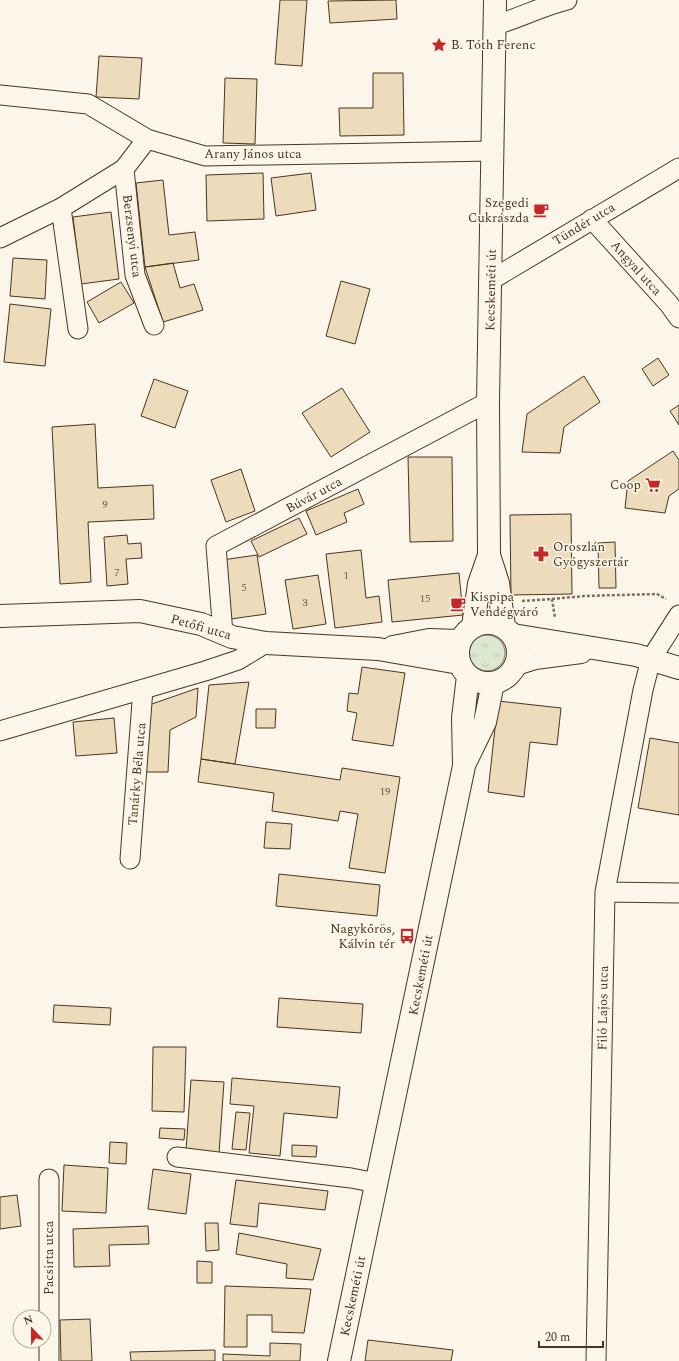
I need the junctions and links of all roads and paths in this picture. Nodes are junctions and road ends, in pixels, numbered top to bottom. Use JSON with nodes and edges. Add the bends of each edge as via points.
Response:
{"nodes":[{"id":1,"x":495,"y":0,"type":"edge"},
{"id":2,"x":567,"y":0,"type":"edge"},
{"id":3,"x":495,"y":25,"type":"junction"},
{"id":4,"x":0,"y":95,"type":"edge"},
{"id":5,"x":147,"y":139,"type":"junction"},
{"id":6,"x":493,"y":151,"type":"junction"},
{"id":7,"x":124,"y":168,"type":"junction"},
{"id":8,"x":679,"y":168,"type":"edge"},
{"id":9,"x":61,"y":208,"type":"junction"},
{"id":10,"x":592,"y":219,"type":"junction"},
{"id":11,"x":0,"y":238,"type":"edge"},
{"id":12,"x":491,"y":280,"type":"junction"},
{"id":13,"x":679,"y":318,"type":"edge"},
{"id":14,"x":154,"y":325,"type":"dead end"},
{"id":15,"x":78,"y":329,"type":"dead end"},
{"id":16,"x":488,"y":402,"type":"junction"},
{"id":17,"x":488,"y":555,"type":"junction"},
{"id":18,"x":552,"y":599,"type":"junction"},
{"id":19,"x":517,"y":601,"type":"dead end"},
{"id":20,"x":673,"y":608,"type":"edge"},
{"id":21,"x":0,"y":616,"type":"edge"},
{"id":22,"x":555,"y":618,"type":"dead end"},
{"id":23,"x":508,"y":630,"type":"junction"},
{"id":24,"x":466,"y":633,"type":"junction"},
{"id":25,"x":223,"y":634,"type":"junction"},
{"id":26,"x":266,"y":643,"type":"junction"},
{"id":27,"x":378,"y":649,"type":"junction"},
{"id":28,"x":598,"y":649,"type":"junction"},
{"id":29,"x":651,"y":659,"type":"junction"},
{"id":30,"x":516,"y":664,"type":"junction"},
{"id":31,"x":679,"y":668,"type":"edge"},
{"id":32,"x":463,"y":669,"type":"junction"},
{"id":33,"x":493,"y":682,"type":"junction"},
{"id":34,"x":143,"y":690,"type":"junction"},
{"id":35,"x":0,"y":731,"type":"edge"},
{"id":36,"x":464,"y":766,"type":"junction"},
{"id":37,"x":130,"y":859,"type":"dead end"},
{"id":38,"x":605,"y":892,"type":"junction"},
{"id":39,"x":679,"y":892,"type":"edge"},
{"id":40,"x":177,"y":1157,"type":"dead end"},
{"id":41,"x":49,"y":1179,"type":"dead end"},
{"id":42,"x":377,"y":1183,"type":"junction"},
{"id":43,"x":49,"y":1361,"type":"edge"},
{"id":44,"x":339,"y":1361,"type":"edge"},
{"id":45,"x":596,"y":1361,"type":"edge"}],
"edges":[{"from":1,"to":3,"type":"main road","name":"Kecskeméti út"},
{"from":2,"to":3,"type":"street","via":[[546,5]]},
{"from":3,"to":6,"type":"main road","name":"Kecskeméti út"},
{"from":4,"to":5,"type":"street","name":"Arany János utca","via":[[88,104]]},
{"from":5,"to":6,"type":"street","name":"Arany János utca","via":[[205,156]]},
{"from":5,"to":7,"type":"street"},
{"from":6,"to":12,"type":"main road","name":"Kecskeméti út"},
{"from":7,"to":9,"type":"street"},
{"from":7,"to":14,"type":"street","name":"Berzsenyi utca","via":[[135,275]]},
{"from":8,"to":10,"type":"street","name":"Tündér utca"},
{"from":9,"to":11,"type":"street"},
{"from":9,"to":15,"type":"street"},
{"from":10,"to":12,"type":"street","name":"Tündér utca"},
{"from":10,"to":13,"type":"street","name":"Angyal utca"},
{"from":12,"to":16,"type":"main road","name":"Kecskeméti út"},
{"from":16,"to":17,"type":"main road","name":"Kecskeméti út"},
{"from":16,"to":25,"type":"street","name":"Búvár utca","via":[[216,546]]},
{"from":17,"to":23,"type":"main road","name":"Kecskeméti út","via":[[498,583]]},
{"from":17,"to":24,"type":"main road","name":"Kecskeméti út"},
{"from":18,"to":19,"type":"path"},
{"from":18,"to":20,"type":"path","via":[[657,594]]},
{"from":18,"to":22,"type":"path"},
{"from":20,"to":29,"type":"street","name":"Filó Lajos utca"},
{"from":21,"to":25,"type":"main road","name":"Petőfi utca","via":[[140,611],[201,624]]},
{"from":23,"to":24,"type":"main road","via":[[494,623],[483,622]]},
{"from":23,"to":28,"type":"main road"},
{"from":23,"to":30,"type":"main road","via":[[518,649]]},
{"from":24,"to":27,"type":"main road","name":"Petőfi utca"},
{"from":24,"to":32,"type":"main road","via":[[457,648]]},
{"from":25,"to":26,"type":"main road","name":"Petőfi utca"},
{"from":26,"to":27,"type":"main road","name":"Petőfi utca"},
{"from":26,"to":34,"type":"street","via":[[238,660]]},
{"from":27,"to":32,"type":"main road","name":"Petőfi utca"},
{"from":28,"to":29,"type":"main road"},
{"from":28,"to":30,"type":"main road","via":[[535,658]]},
{"from":29,"to":31,"type":"main road"},
{"from":29,"to":38,"type":"street","name":"Filó Lajos utca"},
{"from":30,"to":33,"type":"main road","via":[[507,676]]},
{"from":32,"to":33,"type":"main road","via":[[479,682]]},
{"from":32,"to":36,"type":"main road","name":"Kecskeméti út"},
{"from":33,"to":36,"type":"main road","name":"Kecskeméti út","via":[[485,722]]},
{"from":34,"to":35,"type":"street"},
{"from":34,"to":37,"type":"street","name":"Tanárky Béla utca"},
{"from":36,"to":42,"type":"main road","name":"Kecskeméti út"},
{"from":38,"to":39,"type":"street"},
{"from":38,"to":45,"type":"street","name":"Filó Lajos utca"},
{"from":40,"to":42,"type":"street"},
{"from":41,"to":43,"type":"street","name":"Pacsirta utca"},
{"from":42,"to":44,"type":"main road","name":"Kecskeméti út"}]}
